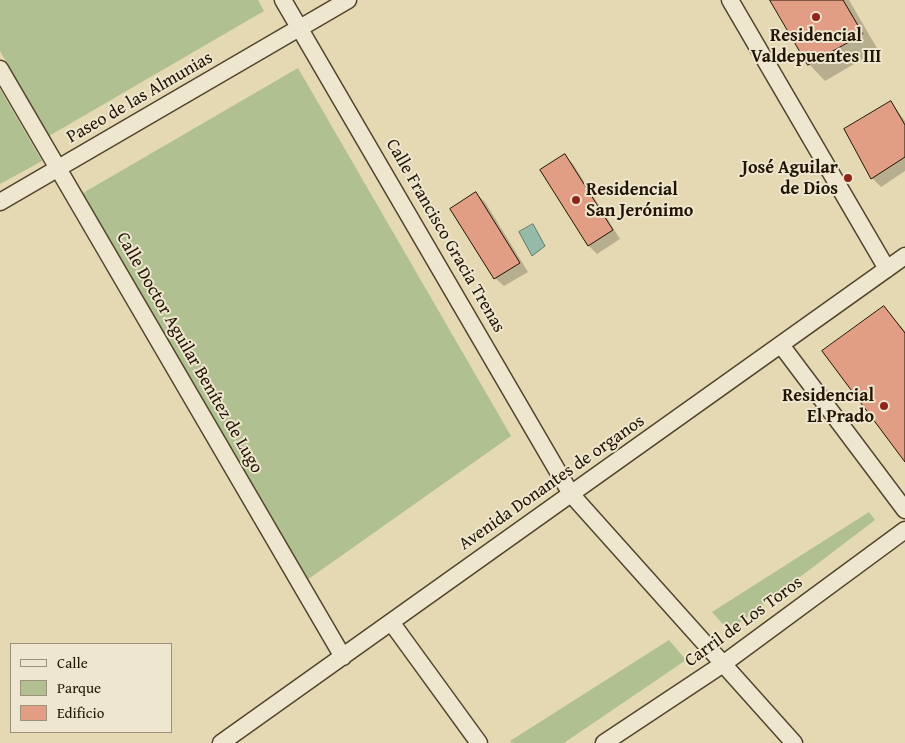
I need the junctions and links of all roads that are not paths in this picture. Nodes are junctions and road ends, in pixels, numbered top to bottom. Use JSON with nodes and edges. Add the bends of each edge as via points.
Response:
{"nodes":[{"id":1,"x":283,"y":0,"type":"edge"},
{"id":2,"x":348,"y":0,"type":"edge"},
{"id":3,"x":730,"y":0,"type":"edge"},
{"id":4,"x":300,"y":28,"type":"junction"},
{"id":5,"x":0,"y":69,"type":"edge"},
{"id":6,"x":58,"y":169,"type":"junction"},
{"id":7,"x":0,"y":202,"type":"edge"},
{"id":8,"x":905,"y":256,"type":"edge"},
{"id":9,"x":887,"y":269,"type":"junction"},
{"id":10,"x":781,"y":345,"type":"junction"},
{"id":11,"x":571,"y":494,"type":"junction"},
{"id":12,"x":905,"y":510,"type":"edge"},
{"id":13,"x":905,"y":530,"type":"edge"},
{"id":14,"x":391,"y":622,"type":"junction"},
{"id":15,"x":342,"y":657,"type":"junction"},
{"id":16,"x":723,"y":664,"type":"junction"},
{"id":17,"x":221,"y":743,"type":"edge"},
{"id":18,"x":479,"y":743,"type":"edge"},
{"id":19,"x":604,"y":743,"type":"edge"},
{"id":20,"x":794,"y":743,"type":"edge"}],
"edges":[{"from":1,"to":4,"type":"street","name":"Calle Francisco Gracia Trenas"},
{"from":2,"to":4,"type":"street","name":"Paseo de las Almunias"},
{"from":3,"to":9,"type":"street"},
{"from":4,"to":6,"type":"street","name":"Paseo de las Almunias"},
{"from":4,"to":11,"type":"street","name":"Calle Francisco Gracia Trenas"},
{"from":5,"to":6,"type":"street","name":"Calle Doctor Aguilar Benítez de Lugo"},
{"from":6,"to":7,"type":"street","name":"Paseo de las Almunias"},
{"from":6,"to":15,"type":"street","name":"Calle Doctor Aguilar Benítez de Lugo"},
{"from":8,"to":9,"type":"street","name":"Avenida Donantes de organos"},
{"from":9,"to":10,"type":"street","name":"Avenida Donantes de organos"},
{"from":10,"to":11,"type":"street","name":"Avenida Donantes de organos"},
{"from":10,"to":12,"type":"street"},
{"from":11,"to":14,"type":"street","name":"Avenida Donantes de organos"},
{"from":11,"to":16,"type":"street","name":"Calle Francisco Gracia Trenas"},
{"from":13,"to":16,"type":"street","name":"Carril de Los Toros"},
{"from":14,"to":15,"type":"street","name":"Avenida Donantes de organos"},
{"from":14,"to":18,"type":"street"},
{"from":15,"to":17,"type":"street","name":"Avenida Donantes de organos"},
{"from":16,"to":19,"type":"street","name":"Carril de Los Toros"},
{"from":16,"to":20,"type":"street","name":"Calle Francisco Gracia Trenas"}]}
